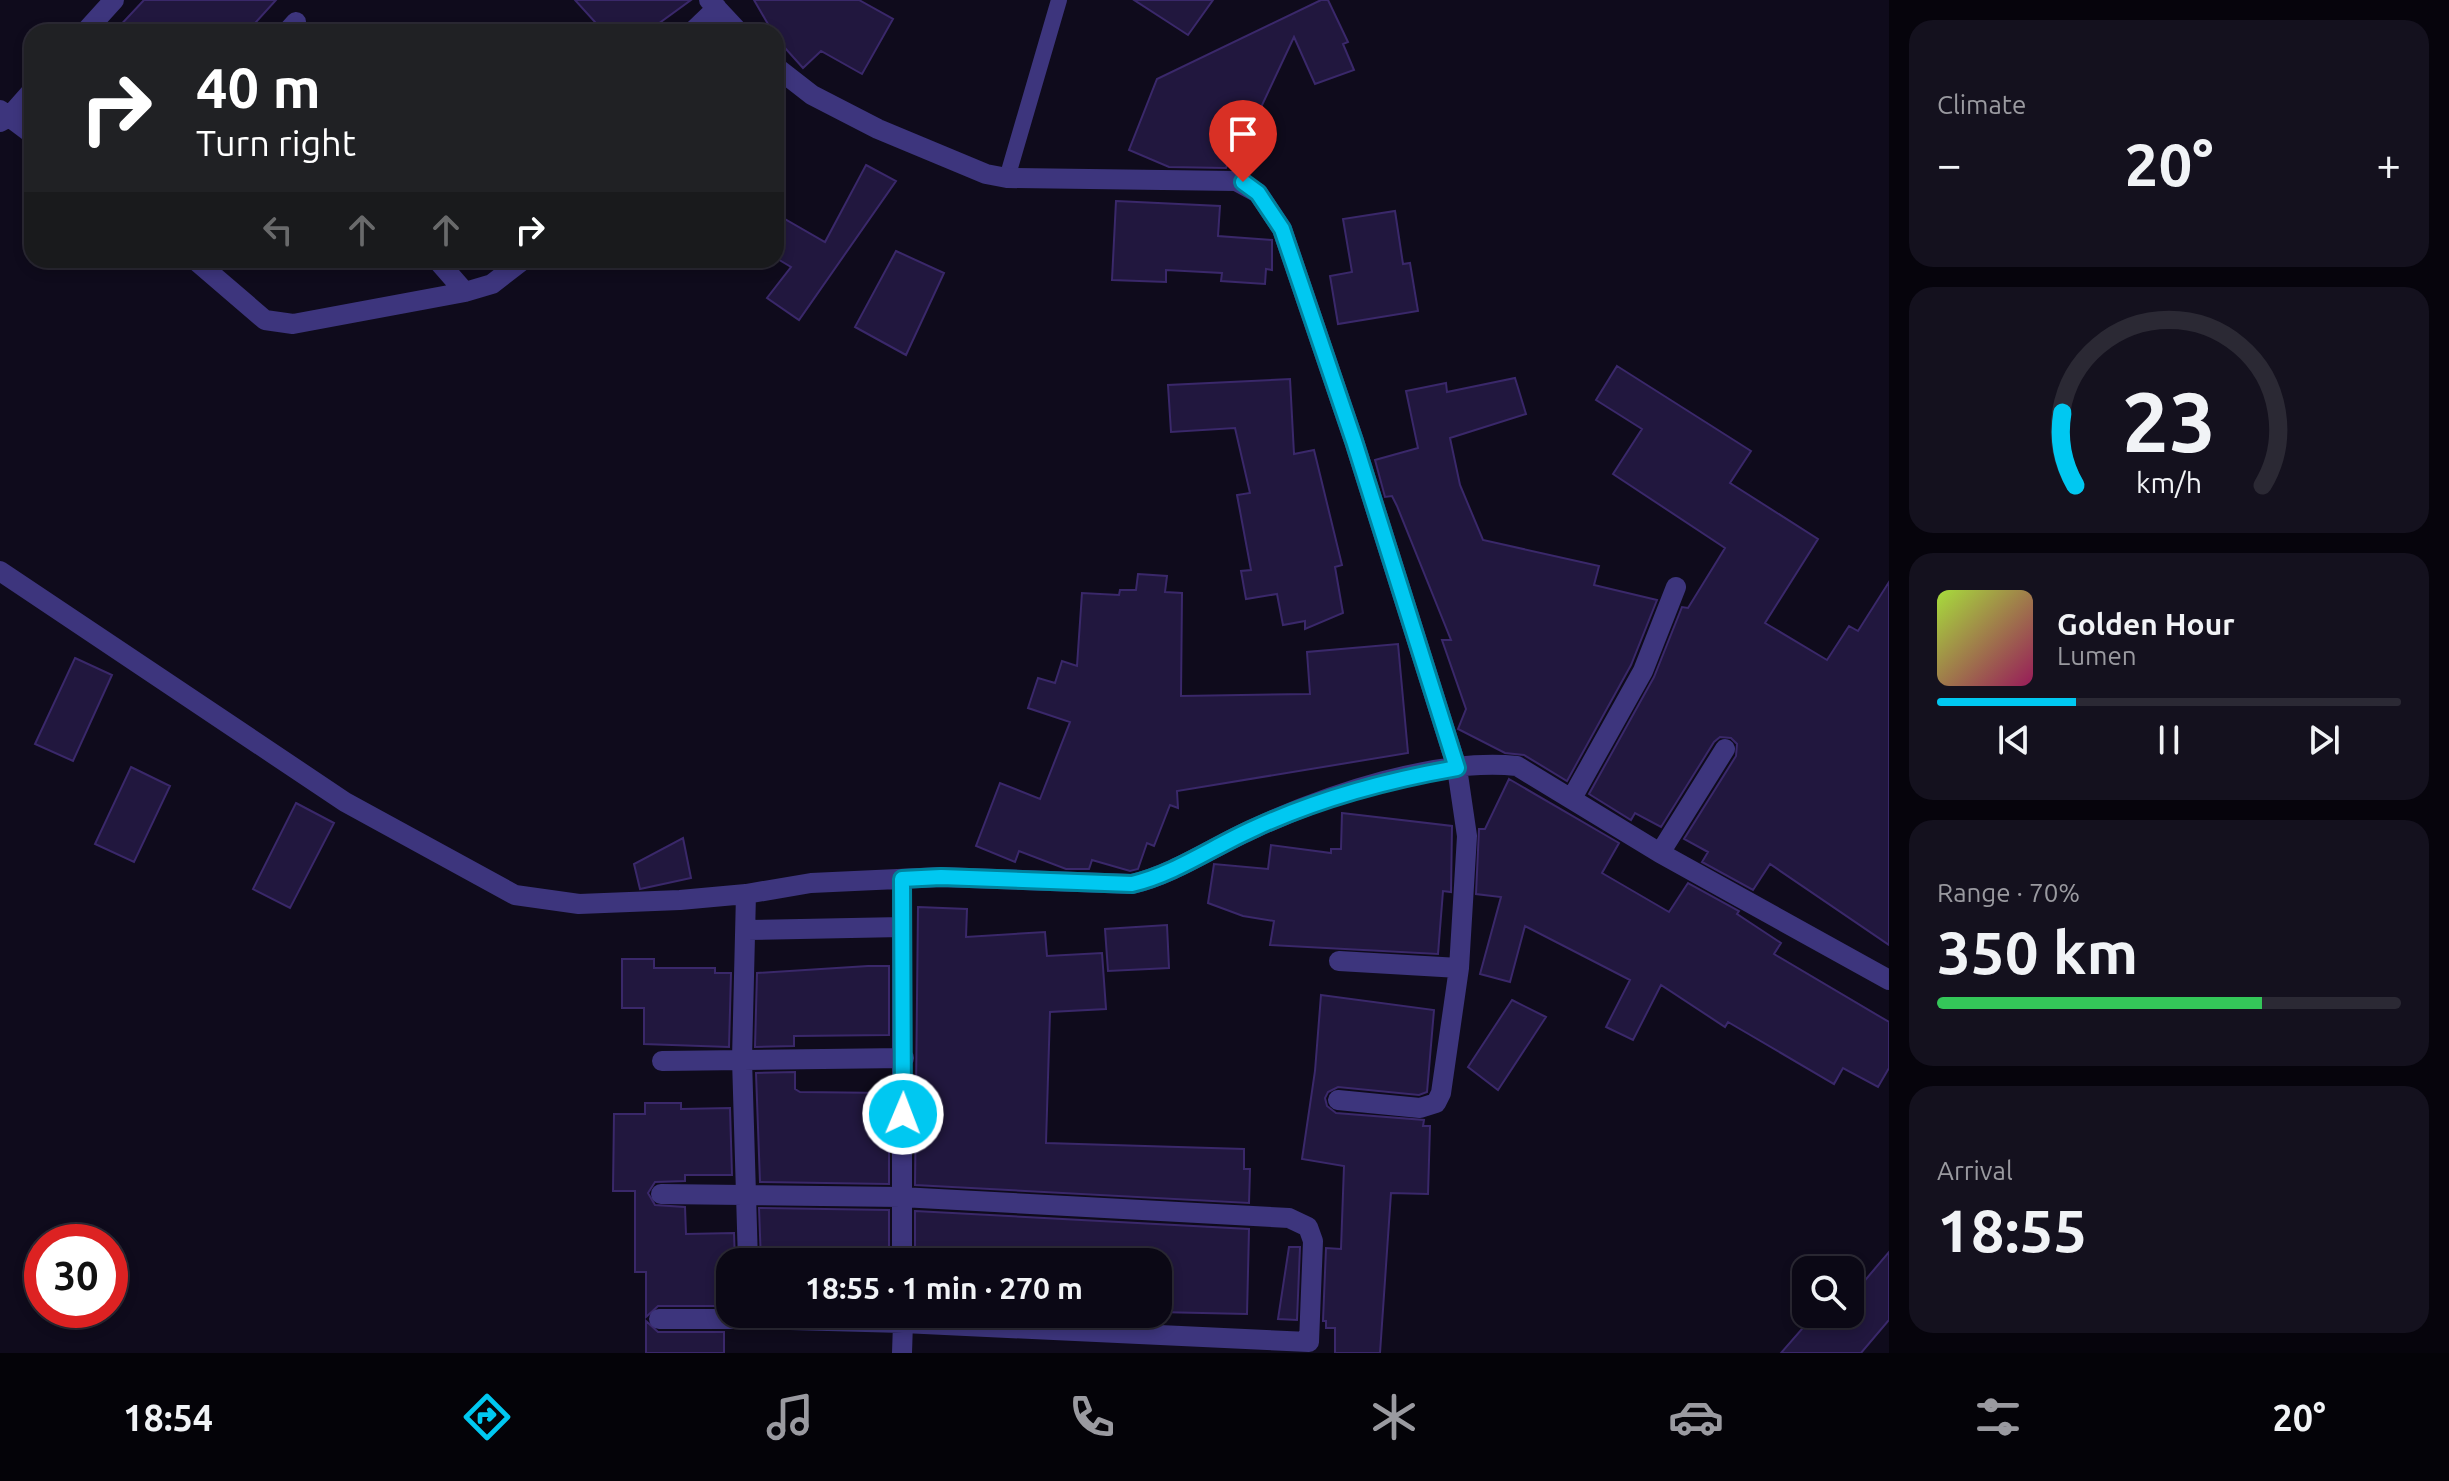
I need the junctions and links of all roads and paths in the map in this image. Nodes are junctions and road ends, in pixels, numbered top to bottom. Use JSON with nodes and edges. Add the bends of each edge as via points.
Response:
{"nodes":[{"id":1,"x":114,"y":0,"type":"edge"},
{"id":2,"x":1059,"y":0,"type":"edge"},
{"id":3,"x":713,"y":4,"type":"edge"},
{"id":4,"x":92,"y":24,"type":"edge"},
{"id":5,"x":698,"y":24,"type":"edge"},
{"id":6,"x":732,"y":24,"type":"edge"},
{"id":7,"x":784,"y":73,"type":"edge"},
{"id":8,"x":24,"y":98,"type":"edge"},
{"id":9,"x":3,"y":116,"type":"edge"},
{"id":10,"x":24,"y":129,"type":"edge"},
{"id":11,"x":1007,"y":178,"type":"junction"},
{"id":12,"x":204,"y":268,"type":"edge"},
{"id":13,"x":444,"y":268,"type":"edge"},
{"id":14,"x":513,"y":268,"type":"edge"},
{"id":15,"x":465,"y":292,"type":"junction"},
{"id":16,"x":0,"y":571,"type":"edge"},
{"id":17,"x":1676,"y":587,"type":"dead end"},
{"id":18,"x":1725,"y":749,"type":"dead end"},
{"id":19,"x":1457,"y":768,"type":"junction"},
{"id":20,"x":1572,"y":798,"type":"junction"},
{"id":21,"x":1660,"y":853,"type":"junction"},
{"id":22,"x":902,"y":879,"type":"junction"},
{"id":23,"x":746,"y":894,"type":"junction"},
{"id":24,"x":902,"y":927,"type":"junction"},
{"id":25,"x":747,"y":930,"type":"junction"},
{"id":26,"x":1339,"y":961,"type":"dead end"},
{"id":27,"x":1459,"y":968,"type":"junction"},
{"id":28,"x":1889,"y":980,"type":"edge"},
{"id":29,"x":904,"y":1058,"type":"junction"},
{"id":30,"x":742,"y":1059,"type":"junction"},
{"id":31,"x":662,"y":1061,"type":"dead end"},
{"id":32,"x":1338,"y":1100,"type":"dead end"},
{"id":33,"x":661,"y":1194,"type":"dead end"},
{"id":34,"x":744,"y":1195,"type":"junction"},
{"id":35,"x":901,"y":1197,"type":"junction"},
{"id":36,"x":747,"y":1248,"type":"edge"},
{"id":37,"x":902,"y":1248,"type":"edge"},
{"id":38,"x":716,"y":1317,"type":"edge"},
{"id":39,"x":659,"y":1319,"type":"dead end"},
{"id":40,"x":903,"y":1328,"type":"edge"},
{"id":41,"x":1038,"y":1328,"type":"edge"},
{"id":42,"x":1309,"y":1348,"type":"edge"},
{"id":43,"x":902,"y":1353,"type":"edge"}],
"edges":[{"from":1,"to":4,"type":"street"},
{"from":2,"to":11,"type":"lane"},
{"from":3,"to":5,"type":"street"},
{"from":3,"to":6,"type":"street"},
{"from":7,"to":11,"type":"street","via":[[812,95],[878,129],[967,168]]},
{"from":8,"to":9,"type":"street"},
{"from":9,"to":10,"type":"street"},
{"from":11,"to":19,"type":"street","via":[[1236,181],[1258,193],[1282,229]]},
{"from":12,"to":15,"type":"street","via":[[265,320],[278,324]]},
{"from":13,"to":15,"type":"street"},
{"from":14,"to":15,"type":"street","via":[[492,284]]},
{"from":16,"to":23,"type":"street","via":[[345,802],[492,885],[533,900],[579,904]]},
{"from":17,"to":20,"type":"street","via":[[1643,671]]},
{"from":18,"to":21,"type":"street"},
{"from":19,"to":20,"type":"street","via":[[1517,766]]},
{"from":19,"to":22,"type":"street","via":[[1375,784],[1257,827],[1151,880],[1132,884]]},
{"from":19,"to":27,"type":"street","via":[[1467,836]]},
{"from":20,"to":21,"type":"street"},
{"from":21,"to":28,"type":"street"},
{"from":22,"to":23,"type":"street","via":[[811,883]]},
{"from":22,"to":24,"type":"street"},
{"from":23,"to":25,"type":"street"},
{"from":24,"to":25,"type":"street"},
{"from":24,"to":29,"type":"street"},
{"from":25,"to":30,"type":"street"},
{"from":26,"to":27,"type":"street"},
{"from":27,"to":32,"type":"street","via":[[1436,1103],[1420,1108]]},
{"from":29,"to":30,"type":"street"},
{"from":29,"to":35,"type":"street"},
{"from":30,"to":31,"type":"street"},
{"from":30,"to":34,"type":"street"},
{"from":33,"to":34,"type":"street"},
{"from":34,"to":35,"type":"street"},
{"from":34,"to":36,"type":"street"},
{"from":35,"to":37,"type":"street"},
{"from":35,"to":42,"type":"street","via":[[1299,1221],[1313,1241]]},
{"from":38,"to":39,"type":"street"},
{"from":40,"to":43,"type":"street"},
{"from":41,"to":42,"type":"street"}]}
